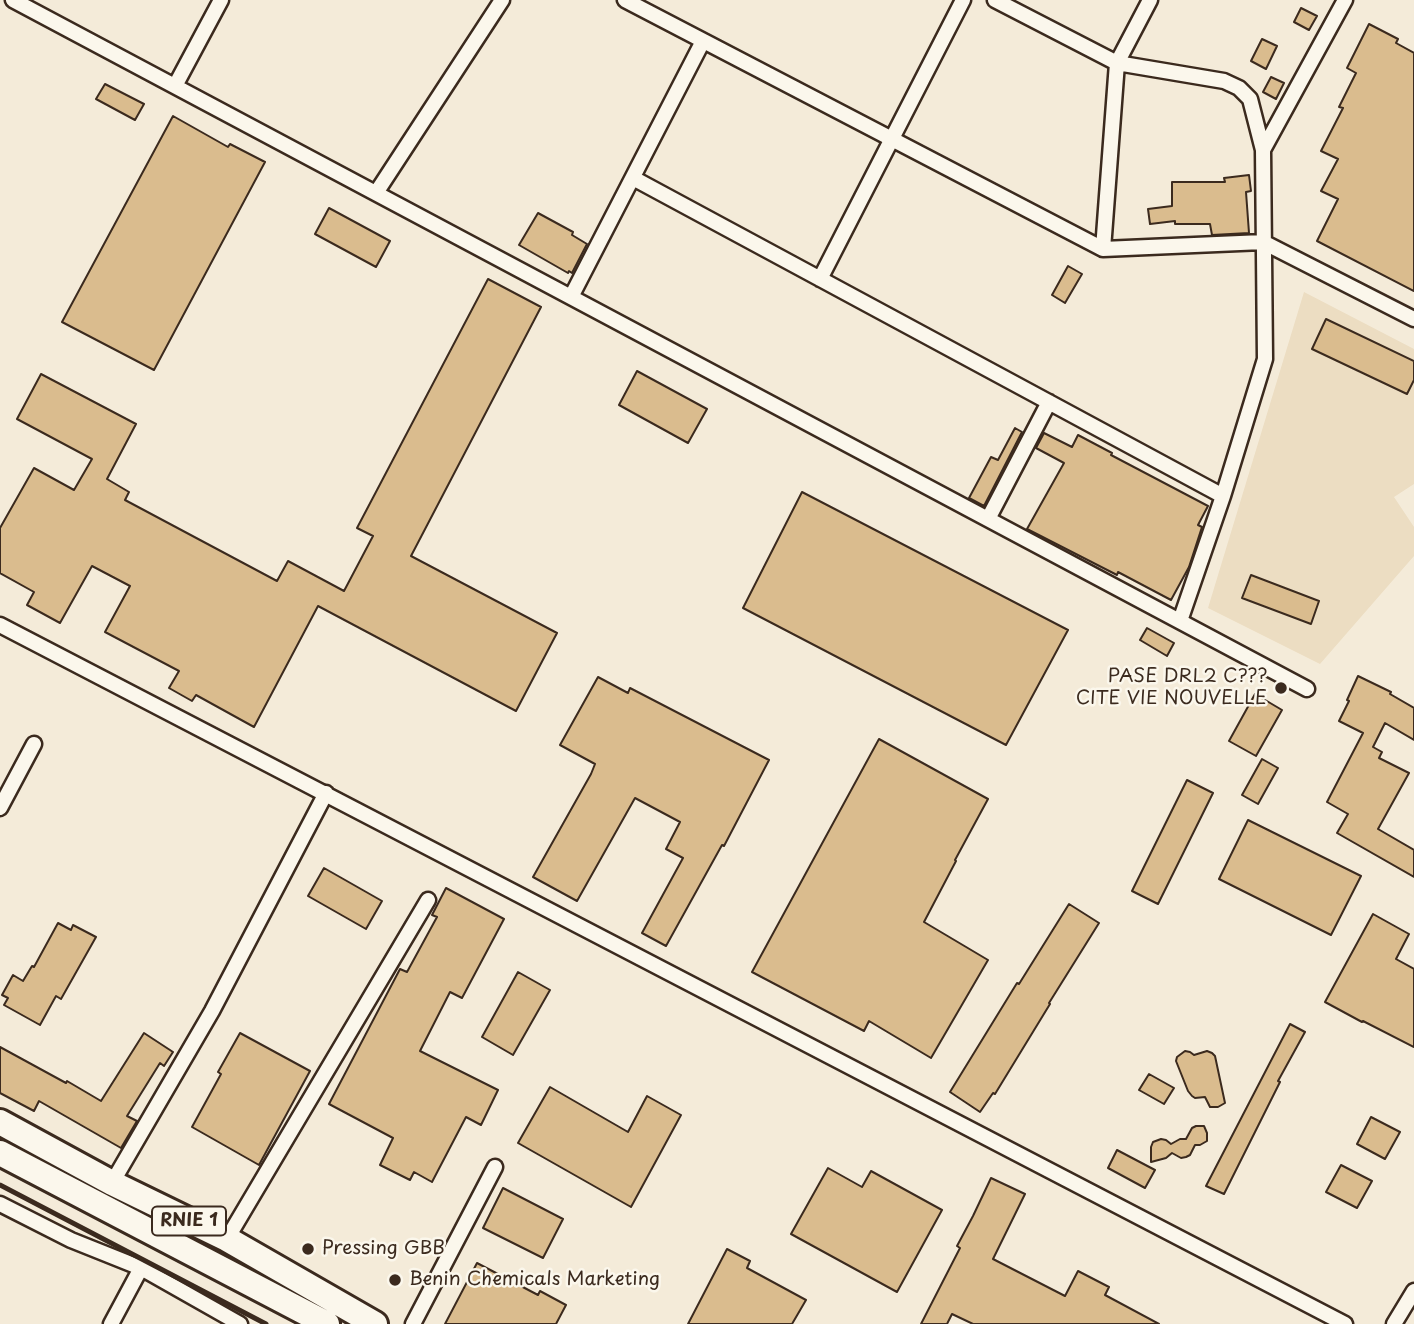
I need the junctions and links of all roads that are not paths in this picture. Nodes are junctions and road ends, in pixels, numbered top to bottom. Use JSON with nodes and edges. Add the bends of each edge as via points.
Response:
{"nodes":[{"id":1,"x":13,"y":0,"type":"edge"},
{"id":2,"x":221,"y":0,"type":"edge"},
{"id":3,"x":502,"y":0,"type":"edge"},
{"id":4,"x":625,"y":0,"type":"edge"},
{"id":5,"x":963,"y":0,"type":"edge"},
{"id":6,"x":995,"y":0,"type":"edge"},
{"id":7,"x":1150,"y":0,"type":"edge"},
{"id":8,"x":1345,"y":0,"type":"edge"},
{"id":9,"x":30,"y":4,"type":"edge"},
{"id":10,"x":703,"y":41,"type":"junction"},
{"id":11,"x":1118,"y":63,"type":"junction"},
{"id":12,"x":175,"y":86,"type":"junction"},
{"id":13,"x":892,"y":140,"type":"junction"},
{"id":14,"x":1263,"y":150,"type":"junction"},
{"id":15,"x":633,"y":178,"type":"junction"},
{"id":16,"x":376,"y":193,"type":"junction"},
{"id":17,"x":1263,"y":242,"type":"junction"},
{"id":18,"x":1103,"y":249,"type":"junction"},
{"id":19,"x":820,"y":279,"type":"junction"},
{"id":20,"x":572,"y":297,"type":"junction"},
{"id":21,"x":1414,"y":319,"type":"edge"},
{"id":22,"x":1049,"y":402,"type":"junction"},
{"id":23,"x":1223,"y":496,"type":"junction"},
{"id":24,"x":988,"y":519,"type":"junction"},
{"id":25,"x":1180,"y":621,"type":"junction"},
{"id":26,"x":0,"y":625,"type":"edge"},
{"id":27,"x":1307,"y":689,"type":"dead end"},
{"id":28,"x":34,"y":744,"type":"dead end"},
{"id":29,"x":326,"y":793,"type":"junction"},
{"id":30,"x":0,"y":808,"type":"edge"},
{"id":31,"x":428,"y":900,"type":"dead end"},
{"id":32,"x":0,"y":1122,"type":"edge"},
{"id":33,"x":0,"y":1153,"type":"edge"},
{"id":34,"x":495,"y":1167,"type":"dead end"},
{"id":35,"x":112,"y":1182,"type":"junction"},
{"id":36,"x":0,"y":1204,"type":"edge"},
{"id":37,"x":227,"y":1240,"type":"junction"},
{"id":38,"x":141,"y":1268,"type":"junction"},
{"id":39,"x":1414,"y":1291,"type":"edge"},
{"id":40,"x":111,"y":1324,"type":"edge"},
{"id":41,"x":240,"y":1324,"type":"edge"},
{"id":42,"x":327,"y":1324,"type":"edge"},
{"id":43,"x":375,"y":1324,"type":"edge"},
{"id":44,"x":413,"y":1324,"type":"edge"},
{"id":45,"x":1345,"y":1324,"type":"edge"},
{"id":46,"x":1394,"y":1324,"type":"edge"}],
"edges":[{"from":1,"to":9,"type":"street"},
{"from":2,"to":12,"type":"street"},
{"from":3,"to":16,"type":"street"},
{"from":4,"to":10,"type":"street"},
{"from":5,"to":13,"type":"street"},
{"from":6,"to":11,"type":"street"},
{"from":7,"to":11,"type":"street"},
{"from":8,"to":14,"type":"street"},
{"from":9,"to":12,"type":"street"},
{"from":10,"to":13,"type":"street"},
{"from":10,"to":15,"type":"street"},
{"from":11,"to":14,"type":"street","via":[[1224,81],[1239,88],[1250,99]]},
{"from":11,"to":18,"type":"street"},
{"from":12,"to":16,"type":"street"},
{"from":13,"to":18,"type":"street"},
{"from":13,"to":19,"type":"street"},
{"from":14,"to":17,"type":"street"},
{"from":15,"to":19,"type":"street"},
{"from":15,"to":20,"type":"street"},
{"from":16,"to":20,"type":"street"},
{"from":17,"to":18,"type":"street"},
{"from":17,"to":21,"type":"street"},
{"from":17,"to":23,"type":"street","via":[[1265,359]]},
{"from":19,"to":22,"type":"street"},
{"from":20,"to":24,"type":"street"},
{"from":22,"to":23,"type":"street"},
{"from":22,"to":24,"type":"street"},
{"from":23,"to":25,"type":"street"},
{"from":24,"to":25,"type":"street"},
{"from":25,"to":27,"type":"street"},
{"from":26,"to":29,"type":"street"},
{"from":28,"to":30,"type":"street"},
{"from":29,"to":35,"type":"street","via":[[212,1011]]},
{"from":29,"to":45,"type":"street"},
{"from":31,"to":37,"type":"street"},
{"from":32,"to":35,"type":"highway","number":"RNIE 1"},
{"from":33,"to":42,"type":"highway","number":"RNIE 1"},
{"from":34,"to":44,"type":"street"},
{"from":35,"to":37,"type":"highway","number":"RNIE 1"},
{"from":36,"to":38,"type":"street"},
{"from":37,"to":43,"type":"highway","number":"RNIE 1"},
{"from":38,"to":40,"type":"street"},
{"from":38,"to":41,"type":"street"},
{"from":39,"to":46,"type":"street"}]}
